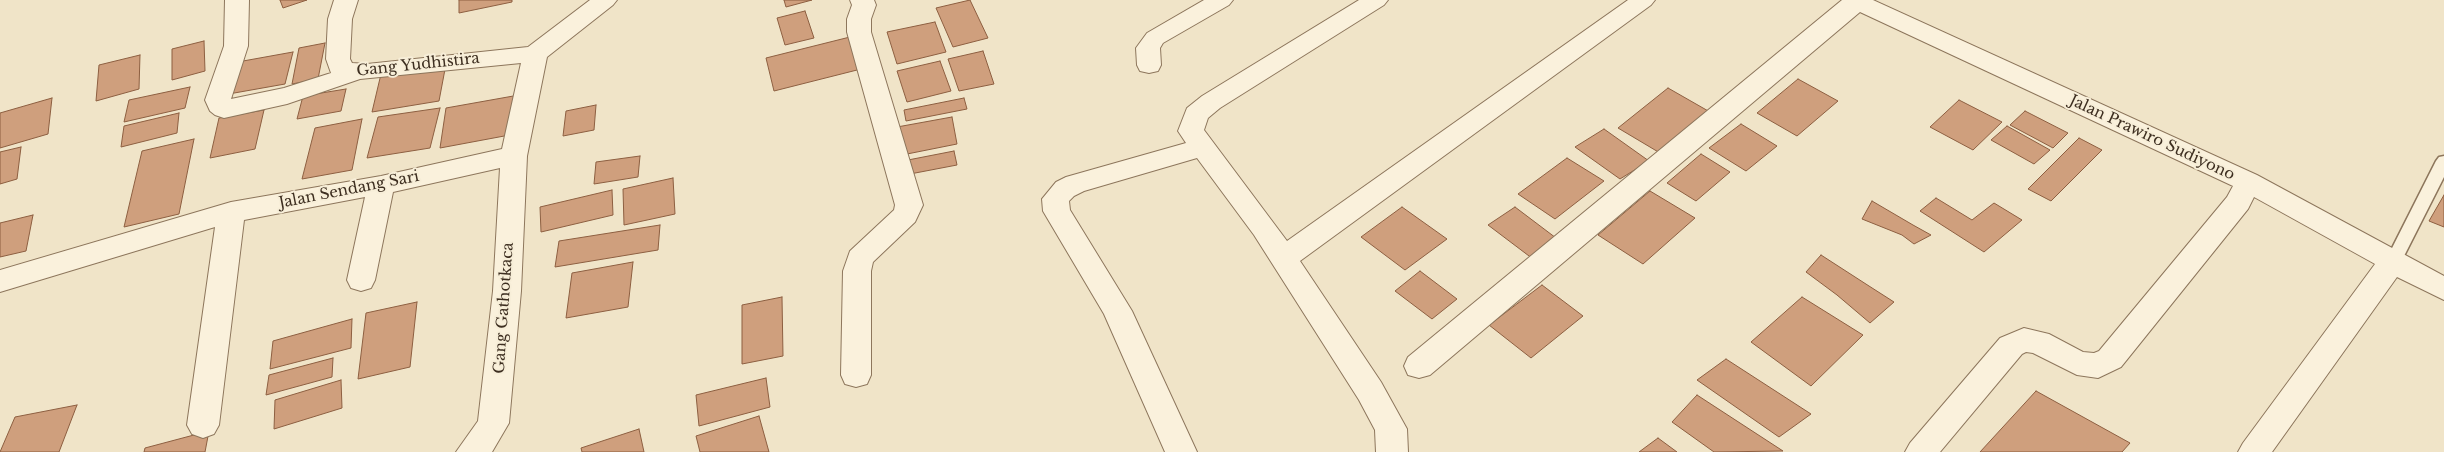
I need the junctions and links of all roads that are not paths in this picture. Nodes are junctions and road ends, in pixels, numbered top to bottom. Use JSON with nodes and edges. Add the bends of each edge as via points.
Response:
{"nodes":[{"id":1,"x":237,"y":0,"type":"edge"},
{"id":2,"x":346,"y":0,"type":"edge"},
{"id":3,"x":606,"y":0,"type":"edge"},
{"id":4,"x":862,"y":0,"type":"edge"},
{"id":5,"x":1221,"y":0,"type":"edge"},
{"id":6,"x":1376,"y":0,"type":"edge"},
{"id":7,"x":1643,"y":0,"type":"edge"},
{"id":8,"x":1856,"y":0,"type":"edge"},
{"id":9,"x":535,"y":54,"type":"junction"},
{"id":10,"x":1149,"y":65,"type":"dead end"},
{"id":11,"x":353,"y":72,"type":"junction"},
{"id":12,"x":1202,"y":147,"type":"junction"},
{"id":13,"x":514,"y":156,"type":"junction"},
{"id":14,"x":2444,"y":161,"type":"edge"},
{"id":15,"x":2248,"y":182,"type":"junction"},
{"id":16,"x":381,"y":185,"type":"junction"},
{"id":17,"x":231,"y":212,"type":"junction"},
{"id":18,"x":1284,"y":258,"type":"junction"},
{"id":19,"x":2394,"y":260,"type":"junction"},
{"id":20,"x":361,"y":280,"type":"dead end"},
{"id":21,"x":3,"y":287,"type":"edge"},
{"id":22,"x":2444,"y":289,"type":"edge"},
{"id":23,"x":1419,"y":366,"type":"dead end"},
{"id":24,"x":856,"y":375,"type":"dead end"},
{"id":25,"x":203,"y":425,"type":"dead end"},
{"id":26,"x":472,"y":452,"type":"edge"},
{"id":27,"x":1182,"y":452,"type":"edge"},
{"id":28,"x":1392,"y":452,"type":"edge"},
{"id":29,"x":1921,"y":452,"type":"edge"},
{"id":30,"x":2254,"y":452,"type":"edge"}],
"edges":[{"from":1,"to":11,"type":"street","via":[[236,46],[218,100],[224,109],[287,96]]},
{"from":2,"to":11,"type":"street","name":"Gang Yudhistira","via":[[340,19],[338,59],[342,70]]},
{"from":3,"to":9,"type":"street"},
{"from":4,"to":24,"type":"street","via":[[859,32],[909,205],[905,215],[860,258],[857,271]]},
{"from":5,"to":10,"type":"street","via":[[1156,38],[1148,48]]},
{"from":6,"to":12,"type":"street","via":[[1196,114],[1191,130]]},
{"from":7,"to":18,"type":"street"},
{"from":8,"to":15,"type":"street","name":"Jalan Prawiro Sudiyono"},
{"from":8,"to":23,"type":"street"},
{"from":9,"to":11,"type":"street","name":"Gang Yudhistira"},
{"from":9,"to":13,"type":"street"},
{"from":12,"to":18,"type":"street"},
{"from":12,"to":27,"type":"street","via":[[1075,184],[1055,198],[1057,211],[1117,311]]},
{"from":13,"to":16,"type":"street","name":"Jalan Sendang Sari"},
{"from":13,"to":26,"type":"street","name":"Gang Gathotkaca","via":[[507,291],[493,423]]},
{"from":14,"to":19,"type":"lane"},
{"from":15,"to":19,"type":"street","name":"Jalan Prawiro Sudiyono"},
{"from":15,"to":29,"type":"street","via":[[2238,202],[2110,359],[2098,366],[2078,363],[2039,342],[2024,340],[2011,346]]},
{"from":16,"to":17,"type":"street","name":"Jalan Sendang Sari"},
{"from":16,"to":20,"type":"street"},
{"from":17,"to":21,"type":"street","name":"Jalan Sendang Sari"},
{"from":17,"to":25,"type":"street"},
{"from":18,"to":28,"type":"street","via":[[1370,391],[1391,429]]},
{"from":19,"to":22,"type":"street","name":"Jalan Prawiro Sudiyono"},
{"from":19,"to":30,"type":"street"}]}
